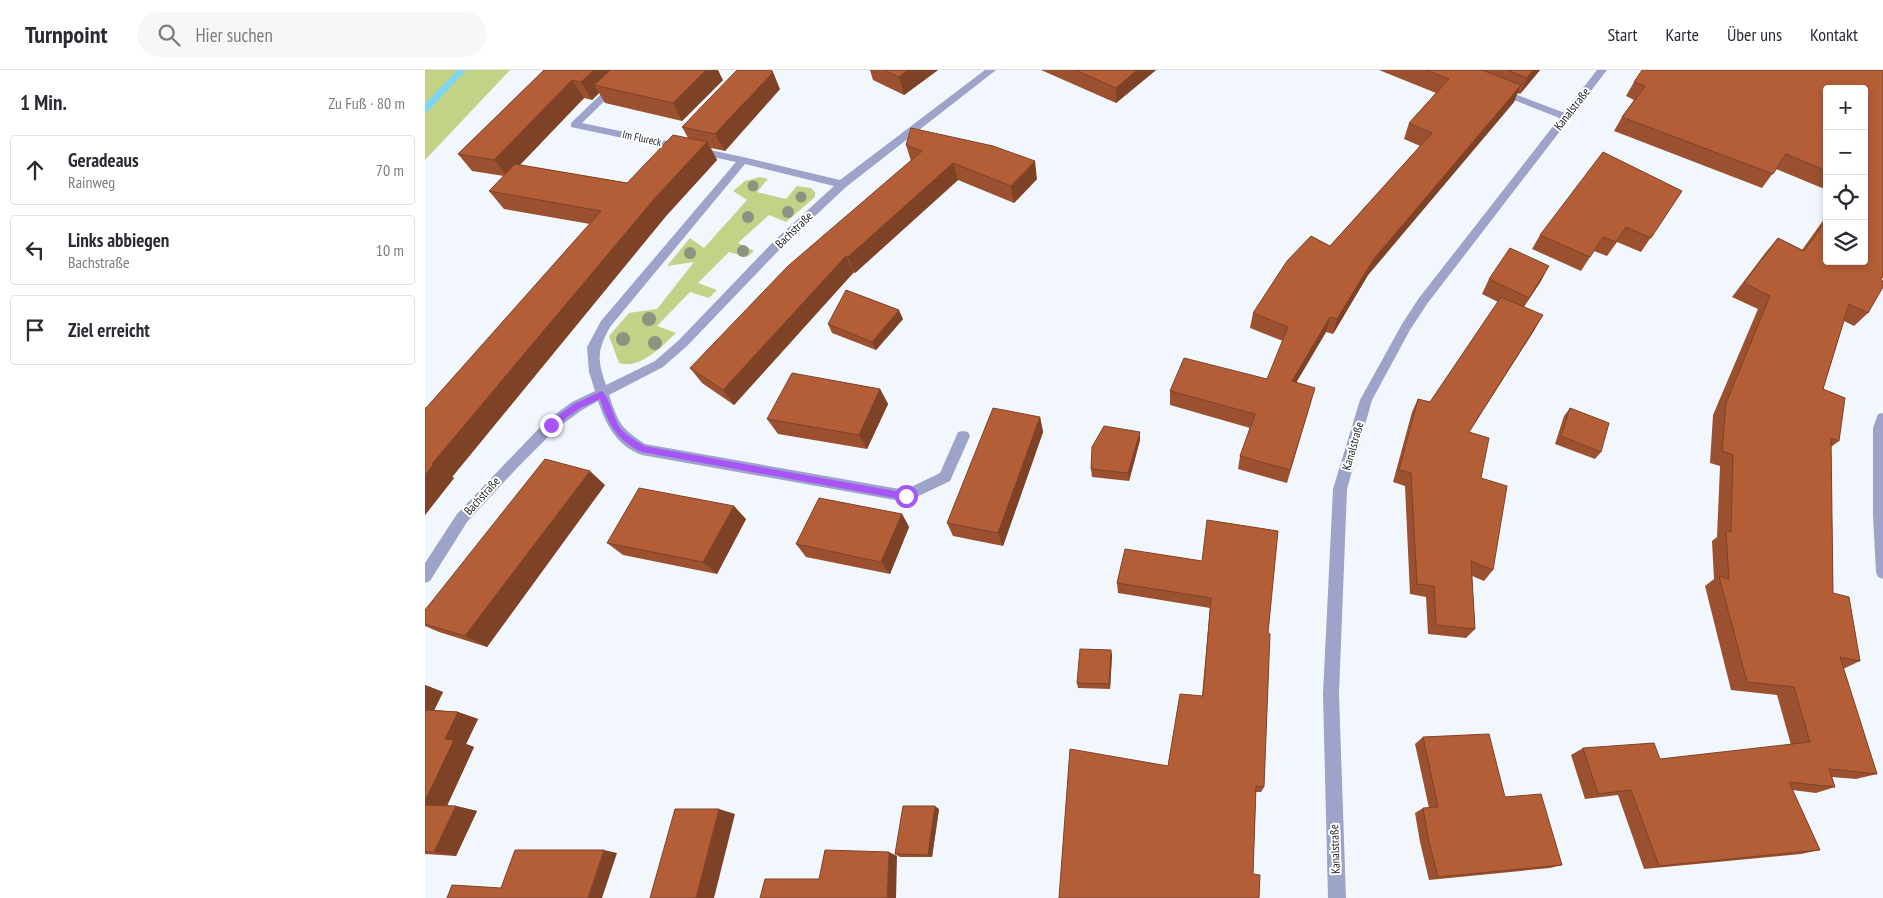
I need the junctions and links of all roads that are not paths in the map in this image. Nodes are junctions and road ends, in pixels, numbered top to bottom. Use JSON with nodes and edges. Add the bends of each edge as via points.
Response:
{"nodes":[{"id":1,"x":631,"y":70,"type":"edge"},
{"id":2,"x":991,"y":70,"type":"edge"},
{"id":3,"x":1602,"y":70,"type":"edge"},
{"id":4,"x":1492,"y":88,"type":"edge"},
{"id":5,"x":1566,"y":117,"type":"junction"},
{"id":6,"x":743,"y":160,"type":"junction"},
{"id":7,"x":842,"y":184,"type":"junction"},
{"id":8,"x":602,"y":394,"type":"junction"},
{"id":9,"x":1883,"y":418,"type":"edge"},
{"id":10,"x":963,"y":436,"type":"dead end"},
{"id":11,"x":1883,"y":572,"type":"edge"},
{"id":12,"x":425,"y":576,"type":"edge"},
{"id":13,"x":1337,"y":898,"type":"edge"}],
"edges":[{"from":1,"to":6,"type":"street","name":"Im Flureck","via":[[575,125]]},
{"from":2,"to":7,"type":"street","name":"Bachstraße"},
{"from":3,"to":5,"type":"street","name":"Kanalstraße"},
{"from":4,"to":5,"type":"street"},
{"from":5,"to":13,"type":"street","name":"Kanalstraße","via":[[1423,301],[1405,327],[1366,400],[1340,489],[1331,694]]},
{"from":6,"to":7,"type":"street","name":"Im Flureck"},
{"from":6,"to":8,"type":"street","via":[[605,324],[593,347],[595,372]]},
{"from":7,"to":8,"type":"street","name":"Bachstraße","via":[[659,364]]},
{"from":8,"to":10,"type":"street","via":[[609,417],[619,433],[642,449],[906,496],[945,478]]},
{"from":8,"to":12,"type":"street","name":"Bachstraße","via":[[577,406],[551,425],[511,465],[462,518]]},
{"from":9,"to":11,"type":"street","via":[[1880,505]]}]}
